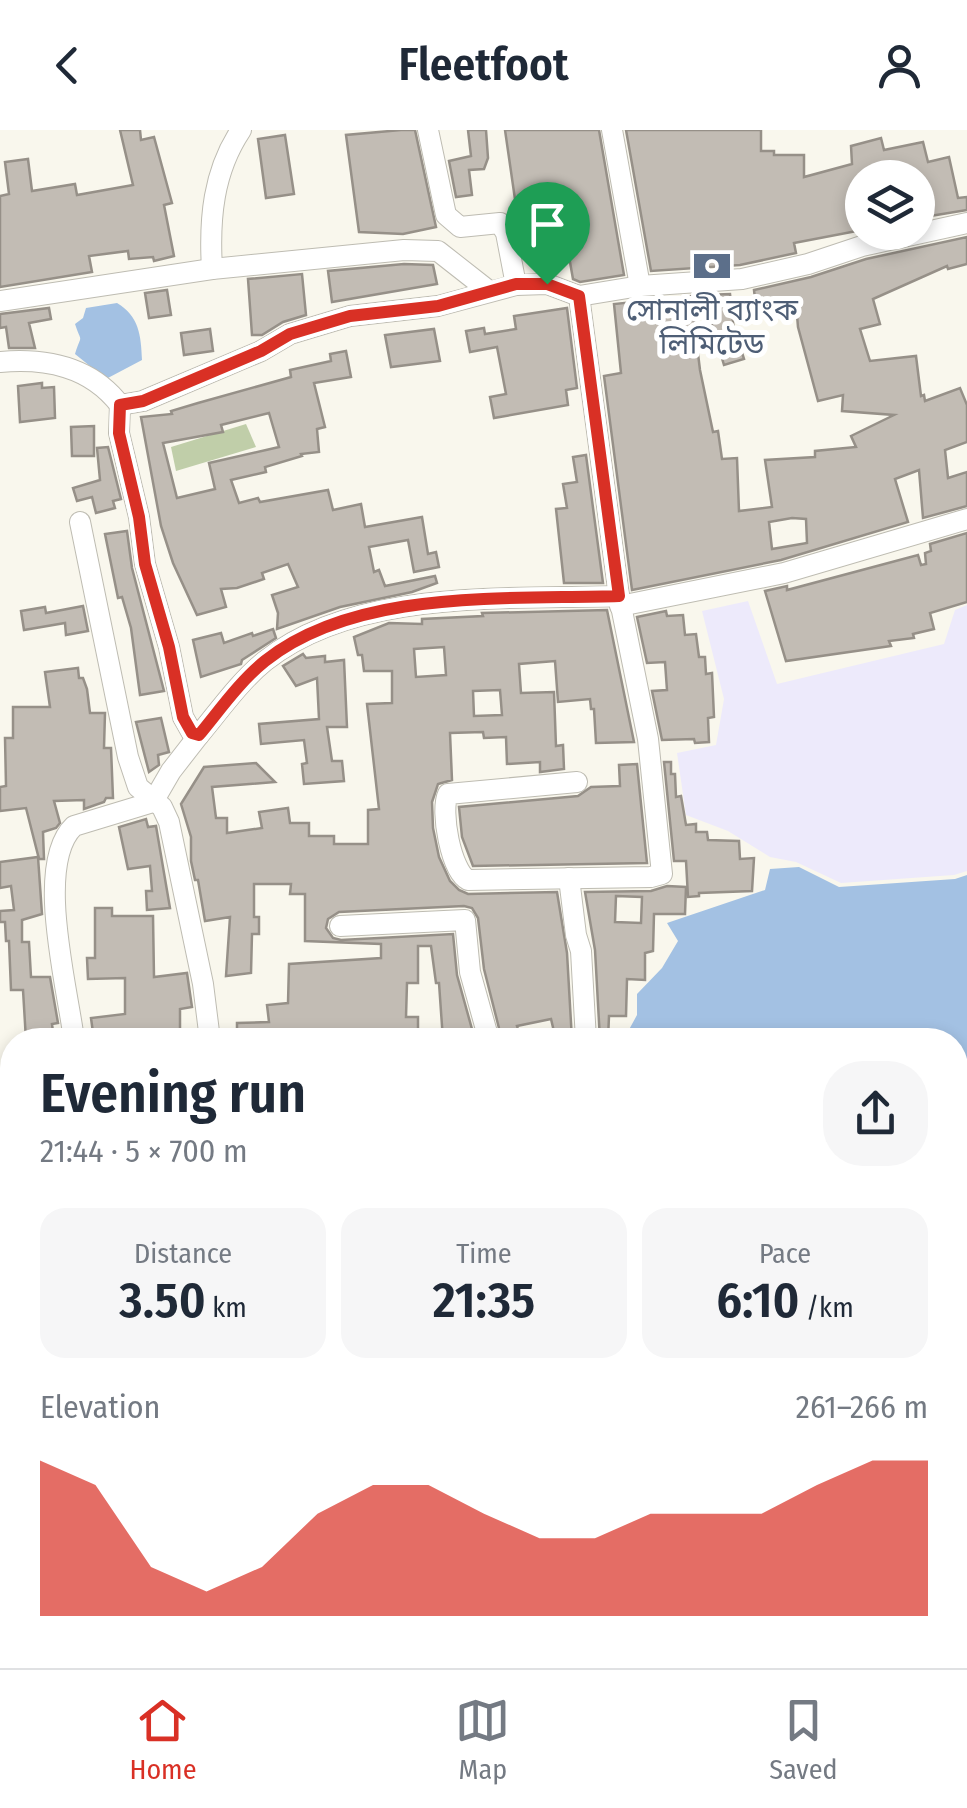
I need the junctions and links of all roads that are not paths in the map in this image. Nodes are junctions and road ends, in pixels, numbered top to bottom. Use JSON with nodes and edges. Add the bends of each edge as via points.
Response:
{"nodes":[{"id":1,"x":241,"y":130,"type":"edge"},
{"id":2,"x":428,"y":130,"type":"edge"},
{"id":3,"x":612,"y":130,"type":"edge"},
{"id":4,"x":967,"y":223,"type":"edge"},
{"id":5,"x":212,"y":270,"type":"junction"},
{"id":6,"x":516,"y":284,"type":"junction"},
{"id":7,"x":640,"y":286,"type":"junction"},
{"id":8,"x":489,"y":291,"type":"junction"},
{"id":9,"x":579,"y":296,"type":"junction"},
{"id":10,"x":0,"y":301,"type":"edge"},
{"id":11,"x":0,"y":362,"type":"edge"},
{"id":12,"x":120,"y":405,"type":"junction"},
{"id":13,"x":967,"y":519,"type":"edge"},
{"id":14,"x":80,"y":522,"type":"dead end"},
{"id":15,"x":620,"y":601,"type":"junction"},
{"id":16,"x":199,"y":735,"type":"junction"},
{"id":17,"x":576,"y":782,"type":"dead end"},
{"id":18,"x":153,"y":802,"type":"junction"},
{"id":19,"x":569,"y":878,"type":"junction"},
{"id":20,"x":340,"y":926,"type":"dead end"},
{"id":21,"x":72,"y":1028,"type":"edge"},
{"id":22,"x":208,"y":1028,"type":"edge"},
{"id":23,"x":486,"y":1028,"type":"edge"},
{"id":24,"x":585,"y":1028,"type":"edge"}],
"edges":[{"from":1,"to":5,"type":"street","via":[[212,198]]},
{"from":2,"to":6,"type":"street","via":[[446,215],[460,227],[500,223]]},
{"from":3,"to":7,"type":"street"},
{"from":4,"to":7,"type":"street","via":[[742,279]]},
{"from":5,"to":8,"type":"street","via":[[438,251]]},
{"from":5,"to":10,"type":"street"},
{"from":6,"to":8,"type":"street"},
{"from":6,"to":9,"type":"street","via":[[547,284]]},
{"from":7,"to":9,"type":"street"},
{"from":8,"to":12,"type":"street","via":[[290,334],[143,401]]},
{"from":9,"to":15,"type":"street"},
{"from":11,"to":12,"type":"street","via":[[49,360]]},
{"from":12,"to":16,"type":"street","via":[[119,433],[145,564],[183,717]]},
{"from":13,"to":15,"type":"street","via":[[784,572]]},
{"from":14,"to":18,"type":"street","via":[[128,757],[138,787]]},
{"from":15,"to":16,"type":"street","via":[[424,602],[304,635],[262,662]]},
{"from":15,"to":19,"type":"street","via":[[648,739],[662,874]]},
{"from":16,"to":18,"type":"street"},
{"from":17,"to":19,"type":"street","via":[[452,792],[444,802],[462,878]]},
{"from":18,"to":21,"type":"street","via":[[74,826],[61,846],[59,935]]},
{"from":18,"to":22,"type":"street","via":[[169,822]]},
{"from":19,"to":24,"type":"street"},
{"from":20,"to":23,"type":"street","via":[[465,920],[470,972]]}]}
